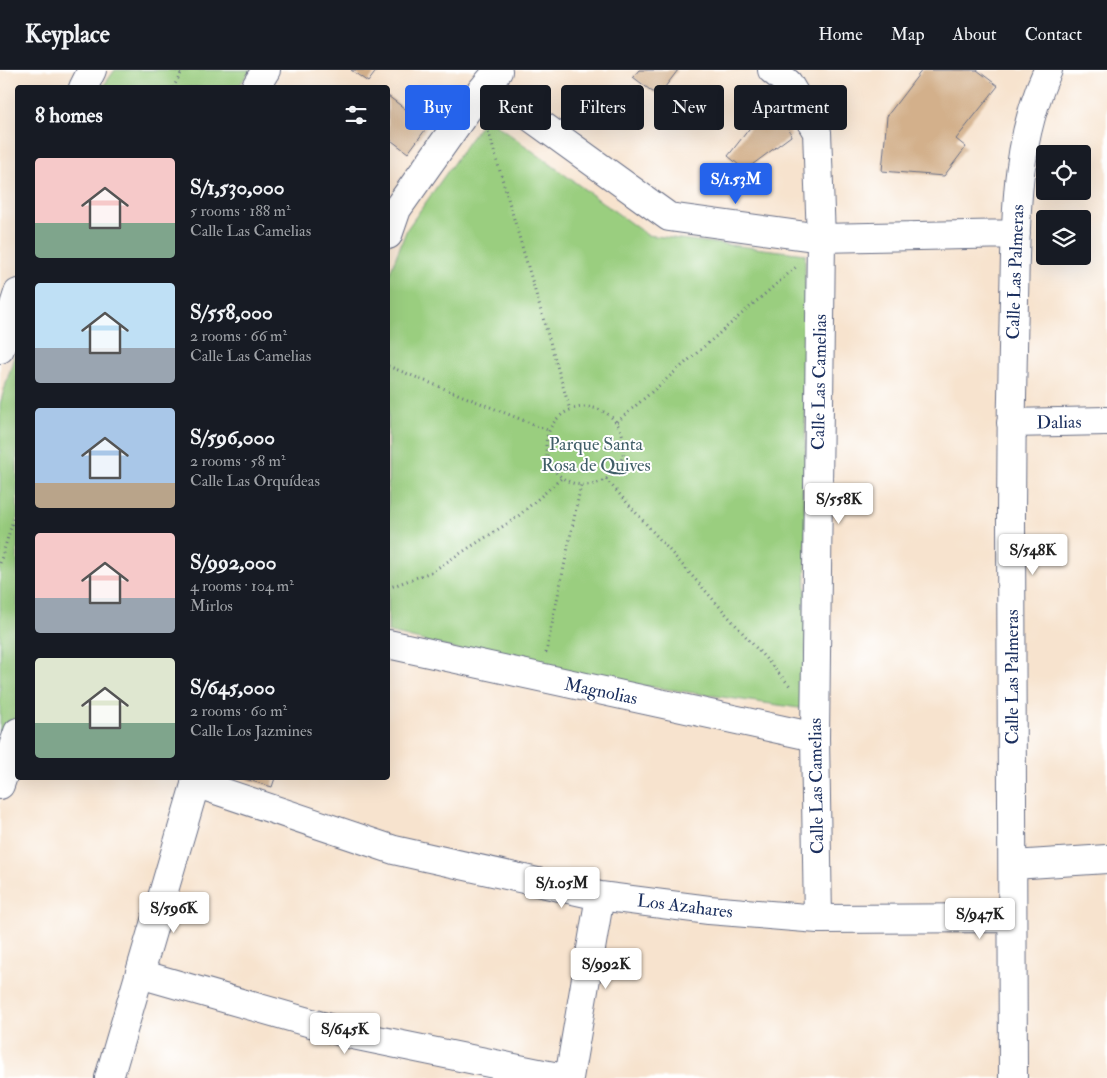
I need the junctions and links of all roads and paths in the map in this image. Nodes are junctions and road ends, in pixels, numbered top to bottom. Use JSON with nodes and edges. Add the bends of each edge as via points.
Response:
{"nodes":[{"id":1,"x":92,"y":70,"type":"edge"},
{"id":2,"x":176,"y":70,"type":"edge"},
{"id":3,"x":266,"y":70,"type":"edge"},
{"id":4,"x":772,"y":70,"type":"edge"},
{"id":5,"x":1048,"y":70,"type":"edge"},
{"id":6,"x":182,"y":71,"type":"edge"},
{"id":7,"x":487,"y":83,"type":"edge"},
{"id":8,"x":85,"y":85,"type":"edge"},
{"id":9,"x":175,"y":85,"type":"edge"},
{"id":10,"x":257,"y":85,"type":"edge"},
{"id":11,"x":390,"y":229,"type":"edge"},
{"id":12,"x":1016,"y":234,"type":"junction"},
{"id":13,"x":821,"y":247,"type":"junction"},
{"id":14,"x":15,"y":302,"type":"edge"},
{"id":15,"x":0,"y":349,"type":"edge"},
{"id":16,"x":390,"y":367,"type":"edge"},
{"id":17,"x":570,"y":410,"type":"junction"},
{"id":18,"x":1107,"y":421,"type":"edge"},
{"id":19,"x":616,"y":422,"type":"junction"},
{"id":20,"x":1011,"y":423,"type":"junction"},
{"id":21,"x":550,"y":431,"type":"junction"},
{"id":22,"x":563,"y":477,"type":"junction"},
{"id":23,"x":606,"y":479,"type":"junction"},
{"id":24,"x":581,"y":485,"type":"junction"},
{"id":25,"x":15,"y":514,"type":"edge"},
{"id":26,"x":0,"y":563,"type":"edge"},
{"id":27,"x":390,"y":587,"type":"edge"},
{"id":28,"x":390,"y":644,"type":"edge"},
{"id":29,"x":541,"y":678,"type":"junction"},
{"id":30,"x":815,"y":726,"type":"junction"},
{"id":31,"x":15,"y":741,"type":"edge"},
{"id":32,"x":196,"y":780,"type":"edge"},
{"id":33,"x":0,"y":785,"type":"edge"},
{"id":34,"x":1107,"y":859,"type":"edge"},
{"id":35,"x":1013,"y":864,"type":"junction"},
{"id":36,"x":600,"y":896,"type":"junction"},
{"id":37,"x":1012,"y":918,"type":"junction"},
{"id":38,"x":818,"y":919,"type":"junction"},
{"id":39,"x":140,"y":974,"type":"junction"},
{"id":40,"x":109,"y":1078,"type":"edge"},
{"id":41,"x":563,"y":1078,"type":"edge"},
{"id":42,"x":569,"y":1078,"type":"edge"},
{"id":43,"x":1013,"y":1078,"type":"edge"}],
"edges":[{"from":1,"to":8,"type":"street"},
{"from":2,"to":6,"type":"path"},
{"from":3,"to":10,"type":"street"},
{"from":4,"to":13,"type":"street","name":"Calle Las Camelias","via":[[788,83],[817,132]]},
{"from":5,"to":12,"type":"street","name":"Calle Las Palmeras","via":[[1026,131],[1015,211]]},
{"from":6,"to":9,"type":"path"},
{"from":7,"to":11,"type":"street","via":[[397,209]]},
{"from":7,"to":13,"type":"street","via":[[669,217]]},
{"from":7,"to":17,"type":"path"},
{"from":12,"to":13,"type":"street"},
{"from":12,"to":20,"type":"street","name":"Calle Las Palmeras"},
{"from":13,"to":19,"type":"path"},
{"from":13,"to":30,"type":"street","name":"Calle Las Camelias"},
{"from":14,"to":15,"type":"street"},
{"from":16,"to":21,"type":"path"},
{"from":17,"to":19,"type":"path","via":[[582,406],[595,408]]},
{"from":17,"to":21,"type":"path","via":[[559,417]]},
{"from":18,"to":20,"type":"street","name":"Dalias"},
{"from":19,"to":23,"type":"path","via":[[623,434],[622,459]]},
{"from":20,"to":35,"type":"street","name":"Calle Las Palmeras"},
{"from":21,"to":22,"type":"path","via":[[546,452],[550,464]]},
{"from":22,"to":24,"type":"path"},
{"from":22,"to":27,"type":"path","via":[[516,518],[432,572]]},
{"from":23,"to":24,"type":"path"},
{"from":23,"to":30,"type":"path"},
{"from":24,"to":29,"type":"path"},
{"from":25,"to":26,"type":"path"},
{"from":28,"to":29,"type":"street","name":"Magnolias"},
{"from":29,"to":30,"type":"street","name":"Magnolias"},
{"from":30,"to":38,"type":"street","name":"Calle Las Camelias"},
{"from":31,"to":33,"type":"street"},
{"from":32,"to":36,"type":"street","name":"Los Azahares","via":[[394,850]]},
{"from":32,"to":39,"type":"street"},
{"from":34,"to":35,"type":"street"},
{"from":35,"to":37,"type":"street","name":"Calle Las Palmeras"},
{"from":36,"to":38,"type":"street","name":"Los Azahares"},
{"from":36,"to":42,"type":"street"},
{"from":37,"to":38,"type":"street","name":"Los Azahares"},
{"from":37,"to":43,"type":"street","name":"Calle Las Palmeras"},
{"from":39,"to":40,"type":"street"},
{"from":39,"to":41,"type":"street","via":[[353,1035]]}]}
